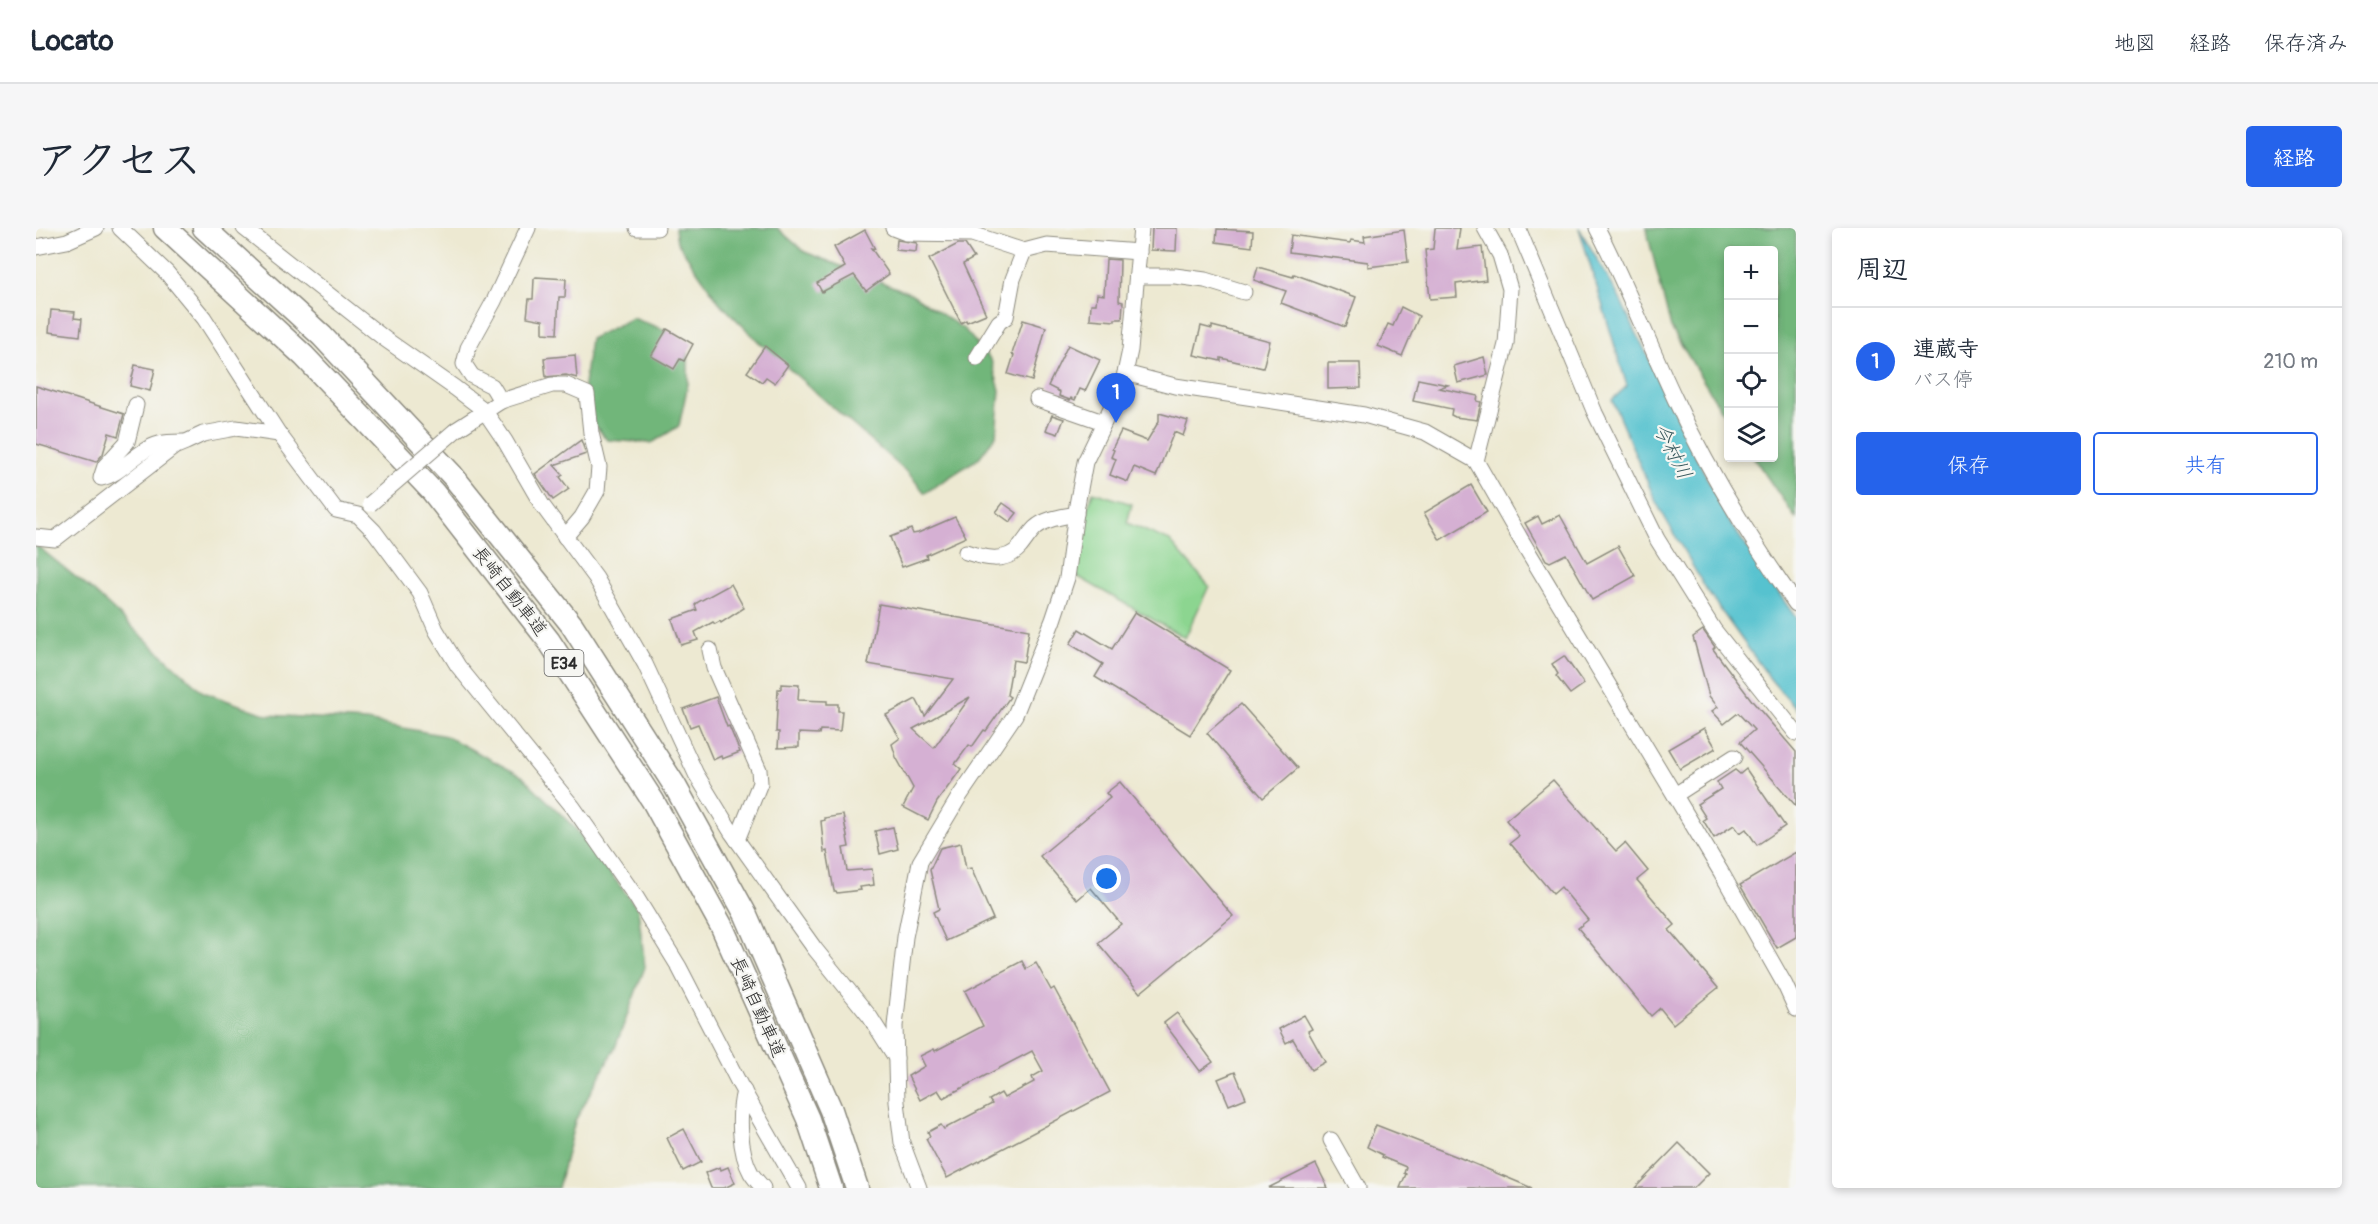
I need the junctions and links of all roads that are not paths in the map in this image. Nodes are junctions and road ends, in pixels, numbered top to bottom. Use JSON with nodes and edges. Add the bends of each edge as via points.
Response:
{"nodes":[{"id":1,"x":96,"y":228,"type":"edge"},
{"id":2,"x":120,"y":228,"type":"edge"},
{"id":3,"x":165,"y":228,"type":"edge"},
{"id":4,"x":204,"y":228,"type":"edge"},
{"id":5,"x":244,"y":228,"type":"edge"},
{"id":6,"x":528,"y":228,"type":"edge"},
{"id":7,"x":637,"y":228,"type":"edge"},
{"id":8,"x":657,"y":228,"type":"edge"},
{"id":9,"x":893,"y":228,"type":"edge"},
{"id":10,"x":1140,"y":228,"type":"edge"},
{"id":11,"x":1485,"y":228,"type":"edge"},
{"id":12,"x":1518,"y":228,"type":"edge"},
{"id":13,"x":1597,"y":228,"type":"edge"},
{"id":14,"x":36,"y":247,"type":"edge"},
{"id":15,"x":1024,"y":251,"type":"junction"},
{"id":16,"x":1139,"y":252,"type":"junction"},
{"id":17,"x":1137,"y":276,"type":"junction"},
{"id":18,"x":1244,"y":292,"type":"dead end"},
{"id":19,"x":977,"y":358,"type":"dead end"},
{"id":20,"x":1125,"y":373,"type":"junction"},
{"id":21,"x":1037,"y":399,"type":"dead end"},
{"id":22,"x":501,"y":400,"type":"junction"},
{"id":23,"x":136,"y":405,"type":"dead end"},
{"id":24,"x":484,"y":410,"type":"junction"},
{"id":25,"x":1103,"y":422,"type":"junction"},
{"id":26,"x":279,"y":435,"type":"junction"},
{"id":27,"x":186,"y":442,"type":"junction"},
{"id":28,"x":1476,"y":461,"type":"junction"},
{"id":29,"x":364,"y":509,"type":"junction"},
{"id":30,"x":1076,"y":514,"type":"junction"},
{"id":31,"x":36,"y":537,"type":"edge"},
{"id":32,"x":565,"y":537,"type":"junction"},
{"id":33,"x":966,"y":552,"type":"dead end"},
{"id":34,"x":1796,"y":604,"type":"edge"},
{"id":35,"x":711,"y":650,"type":"dead end"},
{"id":36,"x":1796,"y":733,"type":"edge"},
{"id":37,"x":1734,"y":758,"type":"dead end"},
{"id":38,"x":1675,"y":795,"type":"junction"},
{"id":39,"x":737,"y":840,"type":"junction"},
{"id":40,"x":1796,"y":1009,"type":"edge"},
{"id":41,"x":896,"y":1058,"type":"junction"},
{"id":42,"x":744,"y":1091,"type":"junction"},
{"id":43,"x":1331,"y":1140,"type":"dead end"},
{"id":44,"x":749,"y":1182,"type":"edge"},
{"id":45,"x":763,"y":1188,"type":"edge"},
{"id":46,"x":799,"y":1188,"type":"edge"},
{"id":47,"x":831,"y":1188,"type":"edge"},
{"id":48,"x":857,"y":1188,"type":"edge"},
{"id":49,"x":919,"y":1188,"type":"edge"},
{"id":50,"x":1358,"y":1188,"type":"edge"}],
"edges":[{"from":1,"to":14,"type":"street","via":[[67,241]]},
{"from":2,"to":26,"type":"street","via":[[167,273],[204,318]]},
{"from":3,"to":47,"type":"highway","name":"長崎自動車道","number":"E34","via":[[304,356],[425,484],[549,641],[653,801],[722,927],[808,1119]]},
{"from":4,"to":48,"type":"highway","name":"長崎自動車道","number":"E34","via":[[322,336],[452,475],[572,625],[675,786],[746,915],[831,1110]]},
{"from":5,"to":24,"type":"street","via":[[385,339]]},
{"from":6,"to":22,"type":"street","via":[[468,348],[464,364],[472,376],[492,386]]},
{"from":7,"to":8,"type":"street"},
{"from":9,"to":15,"type":"street","via":[[906,233],[972,234]]},
{"from":10,"to":16,"type":"street"},
{"from":11,"to":28,"type":"street","via":[[1500,255],[1510,289],[1506,344]]},
{"from":12,"to":36,"type":"street","via":[[1595,413],[1657,539],[1714,630]]},
{"from":13,"to":34,"type":"street","via":[[1675,400],[1753,543]]},
{"from":15,"to":16,"type":"street","via":[[1047,245]]},
{"from":15,"to":19,"type":"street","via":[[1012,279],[1006,317]]},
{"from":16,"to":17,"type":"street"},
{"from":17,"to":18,"type":"street","via":[[1205,279]]},
{"from":17,"to":20,"type":"street"},
{"from":20,"to":25,"type":"street"},
{"from":20,"to":28,"type":"street","via":[[1175,386],[1364,415],[1425,432]]},
{"from":21,"to":25,"type":"street"},
{"from":22,"to":24,"type":"street"},
{"from":22,"to":32,"type":"street","via":[[552,385],[566,385],[587,394],[599,467],[597,491]]},
{"from":23,"to":27,"type":"street","via":[[127,442],[105,466],[101,478],[158,444]]},
{"from":24,"to":29,"type":"street","bridge":true},
{"from":24,"to":32,"type":"street"},
{"from":25,"to":30,"type":"street","via":[[1085,462]]},
{"from":26,"to":27,"type":"street","via":[[236,428],[203,434]]},
{"from":26,"to":29,"type":"street","via":[[336,510]]},
{"from":27,"to":31,"type":"street","via":[[174,447],[55,539]]},
{"from":28,"to":38,"type":"street"},
{"from":29,"to":42,"type":"street","via":[[374,531],[420,593],[458,666],[573,807],[636,897],[679,967]]},
{"from":30,"to":33,"type":"street","via":[[1036,527],[1018,550],[1000,558],[988,559]]},
{"from":30,"to":41,"type":"street","via":[[1067,578],[1016,715],[920,862],[905,937],[895,1026]]},
{"from":32,"to":39,"type":"street","via":[[596,578],[645,664],[696,774]]},
{"from":35,"to":39,"type":"street","via":[[714,668],[759,770],[760,783]]},
{"from":37,"to":38,"type":"street"},
{"from":38,"to":40,"type":"street"},
{"from":39,"to":41,"type":"street","via":[[815,949],[870,1017]]},
{"from":41,"to":49,"type":"street","via":[[902,1143]]},
{"from":42,"to":44,"type":"street","via":[[740,1106]]},
{"from":42,"to":46,"type":"street"},
{"from":43,"to":50,"type":"street"},
{"from":44,"to":45,"type":"street"}]}
